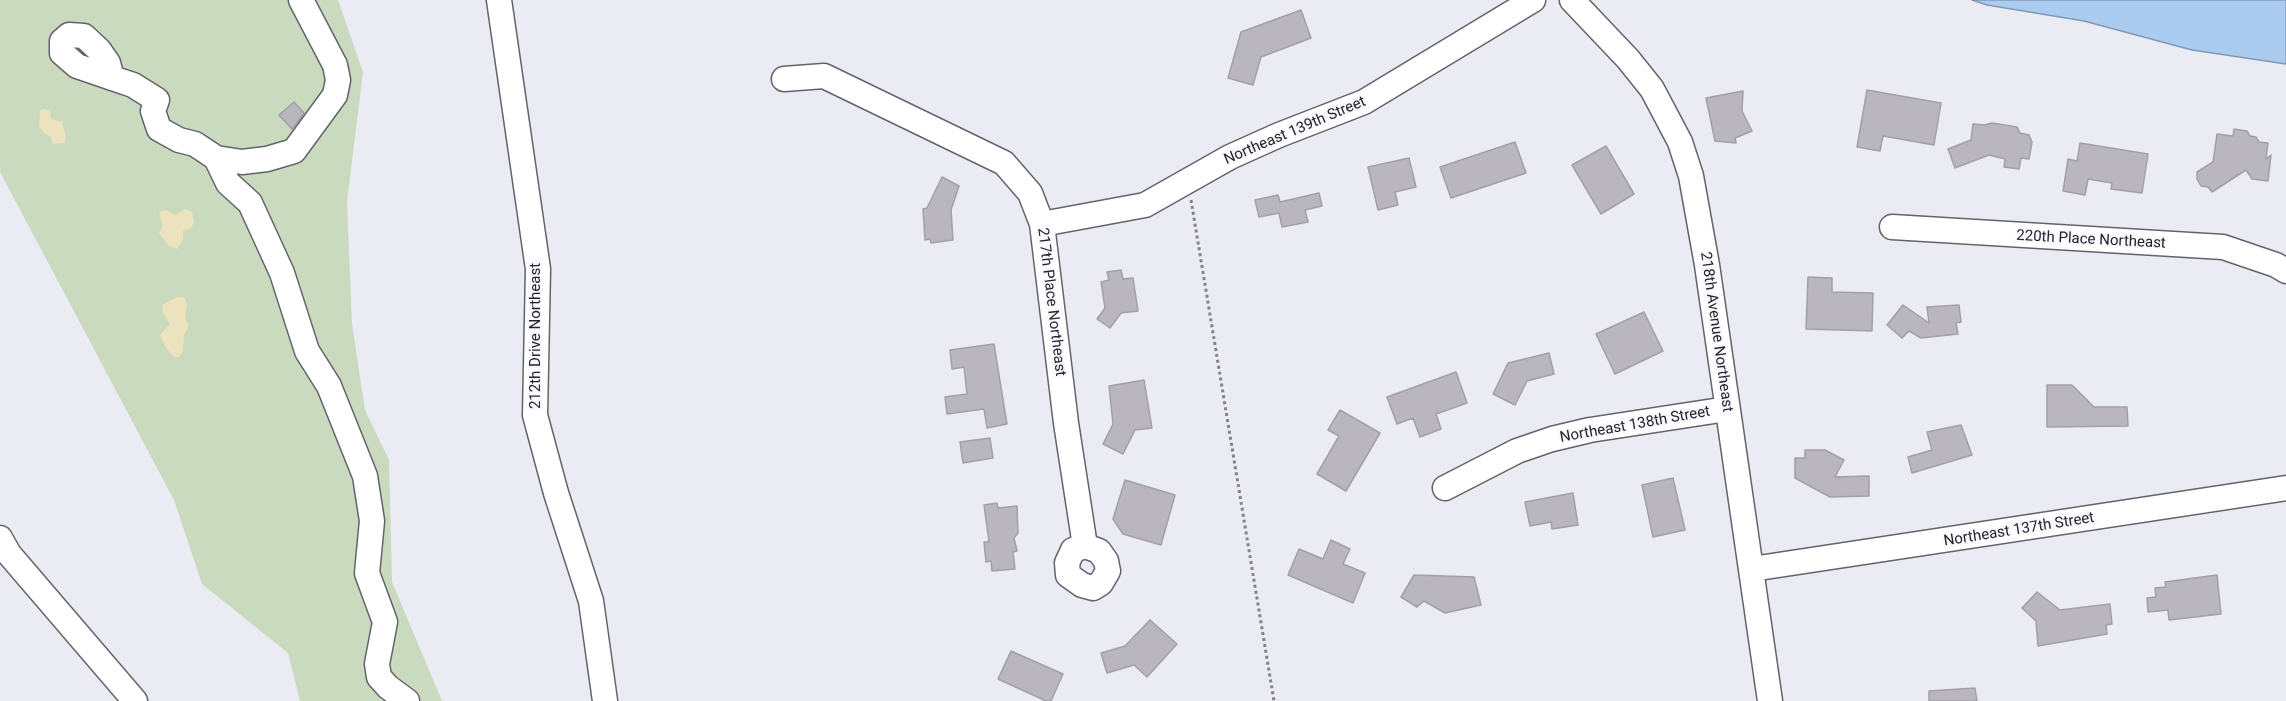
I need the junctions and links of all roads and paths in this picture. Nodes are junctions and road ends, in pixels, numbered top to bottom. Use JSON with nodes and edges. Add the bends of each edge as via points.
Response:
{"nodes":[{"id":1,"x":301,"y":0,"type":"edge"},
{"id":2,"x":499,"y":0,"type":"edge"},
{"id":3,"x":1533,"y":0,"type":"edge"},
{"id":4,"x":1572,"y":0,"type":"edge"},
{"id":5,"x":112,"y":78,"type":"dead end"},
{"id":6,"x":784,"y":79,"type":"dead end"},
{"id":7,"x":216,"y":158,"type":"junction"},
{"id":8,"x":1188,"y":180,"type":"junction"},
{"id":9,"x":1042,"y":224,"type":"junction"},
{"id":10,"x":1892,"y":227,"type":"dead end"},
{"id":11,"x":2286,"y":271,"type":"edge"},
{"id":12,"x":1727,"y":409,"type":"junction"},
{"id":13,"x":1445,"y":488,"type":"dead end"},
{"id":14,"x":2286,"y":488,"type":"edge"},
{"id":15,"x":0,"y":538,"type":"edge"},
{"id":16,"x":1085,"y":546,"type":"dead end"},
{"id":17,"x":1752,"y":569,"type":"junction"},
{"id":18,"x":135,"y":701,"type":"edge"},
{"id":19,"x":407,"y":701,"type":"edge"},
{"id":20,"x":605,"y":701,"type":"edge"},
{"id":21,"x":1274,"y":701,"type":"edge"},
{"id":22,"x":1770,"y":701,"type":"edge"}],
"edges":[{"from":1,"to":7,"type":"street","via":[[335,65],[335,95],[294,151],[242,162]]},
{"from":2,"to":20,"type":"street","name":"212th Drive Northeast","via":[[538,269],[535,415],[591,601]]},
{"from":3,"to":8,"type":"street","name":"Northeast 139th Street","via":[[1364,102],[1279,135]]},
{"from":4,"to":12,"type":"street","name":"218th Avenue Northeast","via":[[1652,89],[1680,142],[1700,218]]},
{"from":5,"to":7,"type":"street","via":[[157,100],[153,111],[159,129]]},
{"from":6,"to":9,"type":"street","name":"217th Place Northeast","via":[[824,76],[1004,163],[1030,193]]},
{"from":7,"to":19,"type":"street","via":[[228,183],[250,203],[282,273],[307,351],[328,386],[365,476],[372,520],[367,573],[385,622],[377,664],[379,677]]},
{"from":8,"to":9,"type":"street","name":"Northeast 139th Street","via":[[1145,205]]},
{"from":8,"to":21,"type":"path"},
{"from":9,"to":16,"type":"street","name":"217th Place Northeast"},
{"from":10,"to":11,"type":"street","name":"220th Place Northeast","via":[[2223,247]]},
{"from":12,"to":13,"type":"street","name":"Northeast 138th Street","via":[[1552,439],[1517,451]]},
{"from":12,"to":17,"type":"street","name":"218th Avenue Northeast"},
{"from":14,"to":17,"type":"street","name":"Northeast 137th Street"},
{"from":15,"to":18,"type":"street","via":[[9,554]]},
{"from":17,"to":22,"type":"street","name":"218th Avenue Northeast"}]}
